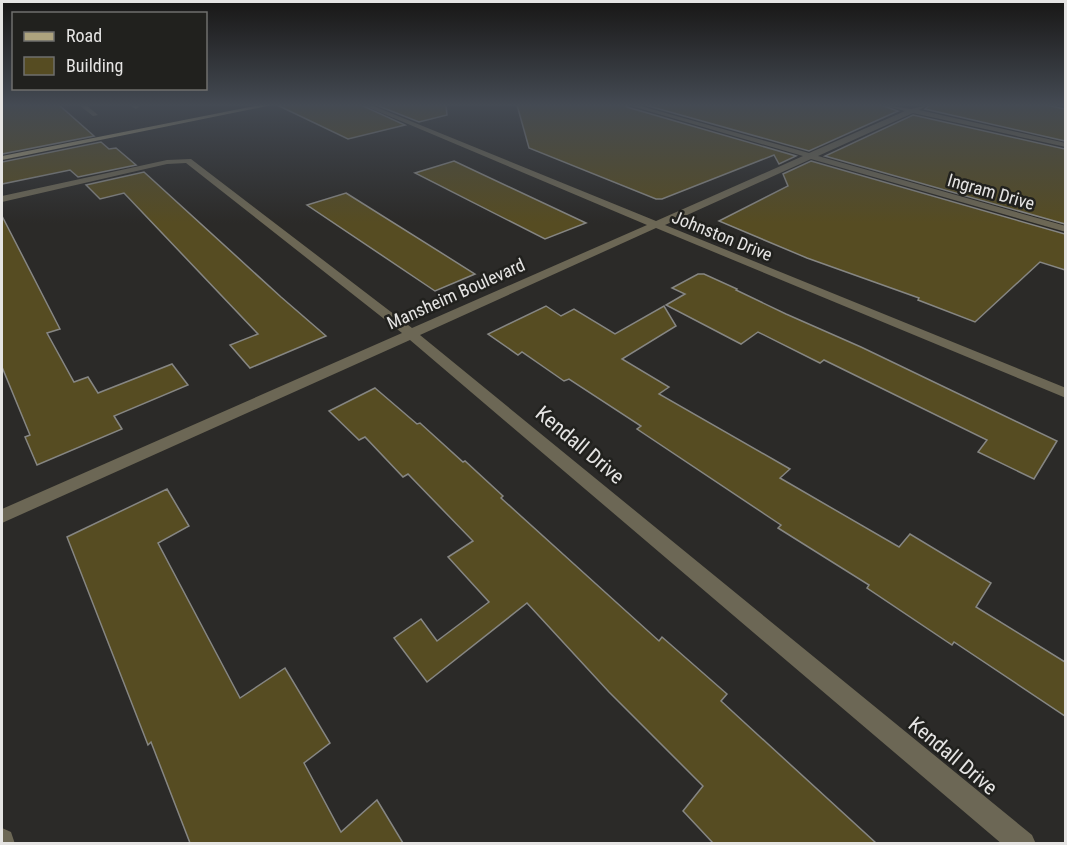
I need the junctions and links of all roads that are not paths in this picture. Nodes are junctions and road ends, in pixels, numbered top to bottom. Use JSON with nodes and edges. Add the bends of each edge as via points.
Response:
{"nodes":[{"id":1,"x":70,"y":144,"type":"edge"},
{"id":2,"x":460,"y":144,"type":"edge"},
{"id":3,"x":769,"y":144,"type":"edge"},
{"id":4,"x":836,"y":144,"type":"edge"},
{"id":5,"x":810,"y":156,"type":"junction"},
{"id":6,"x":2,"y":158,"type":"edge"},
{"id":7,"x":2,"y":199,"type":"edge"},
{"id":8,"x":654,"y":226,"type":"junction"},
{"id":9,"x":1065,"y":229,"type":"edge"},
{"id":10,"x":411,"y":334,"type":"junction"},
{"id":11,"x":1065,"y":394,"type":"edge"},
{"id":12,"x":2,"y":516,"type":"edge"},
{"id":13,"x":1023,"y":843,"type":"edge"}],
"edges":[{"from":1,"to":6,"type":"main road"},
{"from":2,"to":8,"type":"street","name":"Johnston Drive"},
{"from":3,"to":5,"type":"street","name":"Ingram Drive"},
{"from":4,"to":5,"type":"street","name":"Mansheim Boulevard"},
{"from":5,"to":8,"type":"street","name":"Mansheim Boulevard"},
{"from":5,"to":9,"type":"street","name":"Ingram Drive"},
{"from":7,"to":10,"type":"street","name":"Kendall Drive","via":[[78,180],[188,161]]},
{"from":8,"to":10,"type":"street","name":"Mansheim Boulevard"},
{"from":8,"to":11,"type":"street","name":"Johnston Drive"},
{"from":10,"to":12,"type":"street","name":"Mansheim Boulevard"},
{"from":10,"to":13,"type":"street","name":"Kendall Drive"}]}
